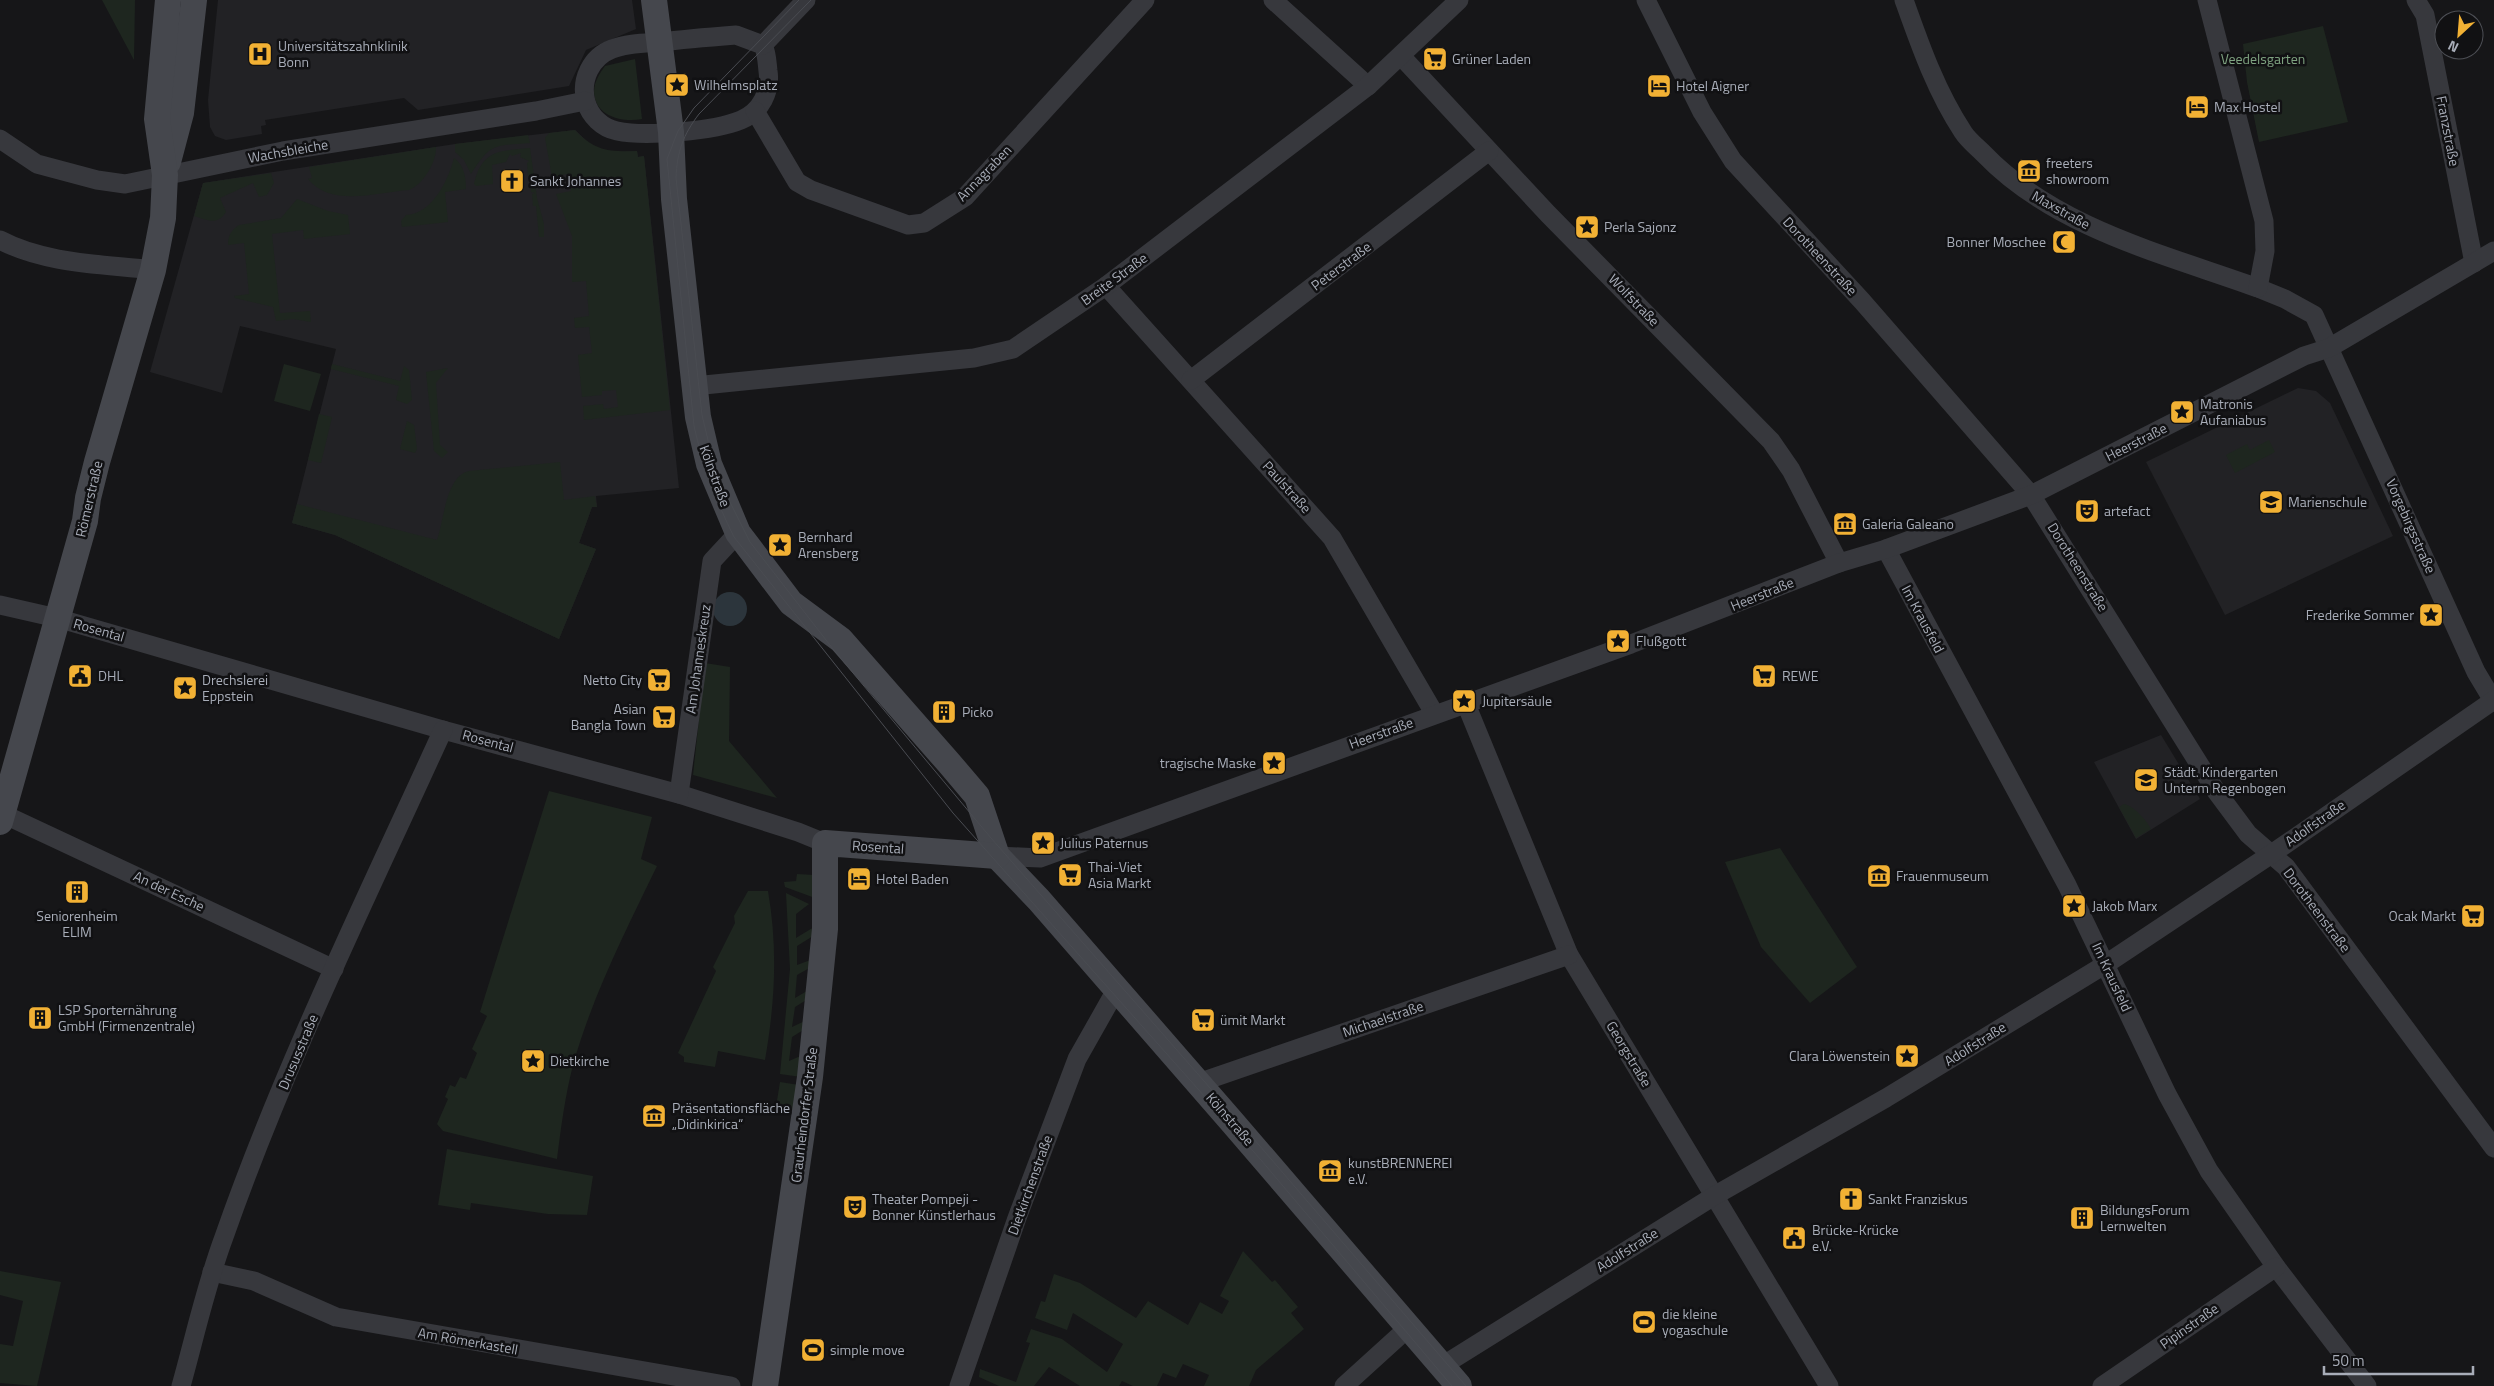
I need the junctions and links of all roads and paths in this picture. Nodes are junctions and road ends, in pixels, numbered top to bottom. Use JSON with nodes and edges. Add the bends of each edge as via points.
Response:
{"nodes":[{"id":1,"x":168,"y":0,"type":"edge"},
{"id":2,"x":194,"y":0,"type":"edge"},
{"id":3,"x":654,"y":0,"type":"edge"},
{"id":4,"x":806,"y":0,"type":"edge"},
{"id":5,"x":1145,"y":0,"type":"edge"},
{"id":6,"x":1273,"y":0,"type":"edge"},
{"id":7,"x":1459,"y":0,"type":"edge"},
{"id":8,"x":1646,"y":0,"type":"edge"},
{"id":9,"x":1904,"y":0,"type":"edge"},
{"id":10,"x":2207,"y":0,"type":"edge"},
{"id":11,"x":2416,"y":0,"type":"edge"},
{"id":12,"x":659,"y":42,"type":"junction"},
{"id":13,"x":763,"y":45,"type":"junction"},
{"id":14,"x":1401,"y":56,"type":"junction"},
{"id":15,"x":1368,"y":86,"type":"junction"},
{"id":16,"x":586,"y":101,"type":"junction"},
{"id":17,"x":755,"y":111,"type":"junction"},
{"id":18,"x":671,"y":132,"type":"junction"},
{"id":19,"x":0,"y":139,"type":"edge"},
{"id":20,"x":1489,"y":151,"type":"junction"},
{"id":21,"x":164,"y":174,"type":"junction"},
{"id":22,"x":0,"y":240,"type":"edge"},
{"id":23,"x":2494,"y":251,"type":"edge"},
{"id":24,"x":2474,"y":263,"type":"junction"},
{"id":25,"x":153,"y":270,"type":"junction"},
{"id":26,"x":1106,"y":286,"type":"junction"},
{"id":27,"x":2258,"y":288,"type":"junction"},
{"id":28,"x":2329,"y":348,"type":"junction"},
{"id":29,"x":1191,"y":380,"type":"junction"},
{"id":30,"x":694,"y":386,"type":"junction"},
{"id":31,"x":2032,"y":495,"type":"junction"},
{"id":32,"x":738,"y":533,"type":"junction"},
{"id":33,"x":1886,"y":549,"type":"junction"},
{"id":34,"x":1839,"y":563,"type":"junction"},
{"id":35,"x":0,"y":605,"type":"edge"},
{"id":36,"x":57,"y":618,"type":"junction"},
{"id":37,"x":2493,"y":701,"type":"edge"},
{"id":38,"x":1466,"y":704,"type":"junction"},
{"id":39,"x":1434,"y":714,"type":"junction"},
{"id":40,"x":444,"y":730,"type":"junction"},
{"id":41,"x":679,"y":794,"type":"junction"},
{"id":42,"x":3,"y":805,"type":"edge"},
{"id":43,"x":825,"y":843,"type":"junction"},
{"id":44,"x":2270,"y":855,"type":"junction"},
{"id":45,"x":988,"y":856,"type":"junction"},
{"id":46,"x":1569,"y":955,"type":"junction"},
{"id":47,"x":2106,"y":964,"type":"junction"},
{"id":48,"x":334,"y":969,"type":"junction"},
{"id":49,"x":1116,"y":990,"type":"junction"},
{"id":50,"x":1198,"y":1083,"type":"junction"},
{"id":51,"x":2494,"y":1148,"type":"edge"},
{"id":52,"x":1714,"y":1196,"type":"junction"},
{"id":53,"x":2276,"y":1267,"type":"junction"},
{"id":54,"x":212,"y":1272,"type":"junction"},
{"id":55,"x":1409,"y":1327,"type":"junction"},
{"id":56,"x":1442,"y":1366,"type":"junction"},
{"id":57,"x":181,"y":1386,"type":"edge"},
{"id":58,"x":731,"y":1386,"type":"edge"},
{"id":59,"x":765,"y":1386,"type":"edge"},
{"id":60,"x":959,"y":1386,"type":"edge"},
{"id":61,"x":1344,"y":1386,"type":"edge"},
{"id":62,"x":1459,"y":1386,"type":"edge"},
{"id":63,"x":1829,"y":1386,"type":"edge"},
{"id":64,"x":2102,"y":1386,"type":"edge"},
{"id":65,"x":2367,"y":1386,"type":"edge"}],
"edges":[{"from":1,"to":21,"type":"street","via":[[157,119]]},
{"from":2,"to":21,"type":"street","via":[[181,113]]},
{"from":3,"to":12,"type":"street","name":"Kölnstraße"},
{"from":4,"to":13,"type":"street"},
{"from":5,"to":17,"type":"street","name":"Annagraben","via":[[965,197],[924,223],[908,225],[797,182]]},
{"from":6,"to":15,"type":"street"},
{"from":7,"to":14,"type":"street","name":"Breite Straße"},
{"from":8,"to":31,"type":"street","name":"Dorotheenstraße","via":[[1702,112],[1733,161]]},
{"from":9,"to":27,"type":"street","name":"Maxstraße","via":[[1927,64],[1963,132],[2020,186],[2092,228]]},
{"from":10,"to":27,"type":"street","via":[[2264,221],[2266,251]]},
{"from":11,"to":24,"type":"street","name":"Franzstraße","via":[[2425,15]]},
{"from":12,"to":13,"type":"street","via":[[736,35]]},
{"from":12,"to":16,"type":"street","via":[[612,49],[596,58],[584,82]]},
{"from":12,"to":18,"type":"street","name":"Kölnstraße"},
{"from":13,"to":17,"type":"street","via":[[770,82],[764,100]]},
{"from":14,"to":15,"type":"street","name":"Breite Straße"},
{"from":14,"to":20,"type":"street","name":"Wolfstraße"},
{"from":15,"to":26,"type":"street","name":"Breite Straße"},
{"from":16,"to":18,"type":"street","via":[[592,115],[602,125],[616,131]]},
{"from":16,"to":21,"type":"street","name":"Wachsbleiche"},
{"from":17,"to":18,"type":"street","via":[[743,120]]},
{"from":18,"to":30,"type":"street","name":"Kölnstraße","via":[[674,200]]},
{"from":19,"to":21,"type":"street","name":"Wachsbleiche","via":[[37,164],[58,170],[125,184]]},
{"from":20,"to":29,"type":"street","name":"Peterstraße"},
{"from":20,"to":34,"type":"street","name":"Wolfstraße","via":[[1771,441],[1791,470]]},
{"from":21,"to":25,"type":"street","name":"Römerstraße","via":[[163,218]]},
{"from":22,"to":25,"type":"street","via":[[16,249],[60,259]]},
{"from":23,"to":24,"type":"street","name":"Heerstraße"},
{"from":24,"to":28,"type":"street","name":"Heerstraße"},
{"from":25,"to":36,"type":"street","name":"Römerstraße","via":[[99,455],[86,521]]},
{"from":26,"to":29,"type":"street","name":"Paulstraße"},
{"from":26,"to":30,"type":"street","name":"Breite Straße","via":[[1013,349],[974,358]]},
{"from":27,"to":28,"type":"street","name":"Maxstraße","via":[[2314,315]]},
{"from":28,"to":31,"type":"street","name":"Heerstraße","via":[[2304,356]]},
{"from":28,"to":37,"type":"street","name":"Vorgebirgsstraße","via":[[2476,672]]},
{"from":29,"to":39,"type":"street","name":"Paulstraße","via":[[1332,538]]},
{"from":30,"to":32,"type":"street","name":"Kölnstraße","via":[[702,445]]},
{"from":31,"to":33,"type":"street","name":"Heerstraße"},
{"from":31,"to":44,"type":"street","name":"Dorotheenstraße","via":[[2216,791],[2248,834]]},
{"from":32,"to":41,"type":"street","name":"Am Johanneskreuz","via":[[712,561]]},
{"from":32,"to":45,"type":"street","name":"Kölnstraße","via":[[791,603],[841,640],[977,796]]},
{"from":33,"to":34,"type":"street","name":"Heerstraße"},
{"from":33,"to":47,"type":"street","name":"Im Krausfeld","via":[[2067,885]]},
{"from":34,"to":38,"type":"street","name":"Heerstraße"},
{"from":35,"to":36,"type":"street","name":"Rosental"},
{"from":36,"to":40,"type":"street","name":"Rosental"},
{"from":36,"to":42,"type":"street","name":"Römerstraße"},
{"from":37,"to":44,"type":"street","name":"Adolfstraße"},
{"from":38,"to":39,"type":"street","name":"Heerstraße"},
{"from":38,"to":46,"type":"street","name":"Georgstraße"},
{"from":39,"to":45,"type":"street","name":"Heerstraße","via":[[1040,858]]},
{"from":40,"to":41,"type":"street","name":"Rosental"},
{"from":40,"to":48,"type":"street","name":"Drususstraße"},
{"from":41,"to":43,"type":"street","name":"Rosental"},
{"from":42,"to":48,"type":"street","name":"An der Esche"},
{"from":43,"to":45,"type":"street","name":"Rosental"},
{"from":43,"to":59,"type":"street","name":"Graurheindorfer Straße","via":[[825,929],[810,1077]]},
{"from":44,"to":47,"type":"street","name":"Adolfstraße"},
{"from":44,"to":51,"type":"street","name":"Dorotheenstraße","via":[[2286,867]]},
{"from":45,"to":49,"type":"street","name":"Kölnstraße","via":[[1039,900]]},
{"from":46,"to":50,"type":"street","name":"Michaelstraße"},
{"from":46,"to":52,"type":"street","name":"Georgstraße"},
{"from":47,"to":52,"type":"street","name":"Adolfstraße","via":[[1886,1098]]},
{"from":47,"to":53,"type":"street","name":"Im Krausfeld","via":[[2167,1094],[2209,1171]]},
{"from":48,"to":54,"type":"street","name":"Drususstraße","via":[[289,1069]]},
{"from":49,"to":50,"type":"street","name":"Kölnstraße"},
{"from":49,"to":60,"type":"street","name":"Dietkirchenstraße","via":[[1077,1059]]},
{"from":50,"to":55,"type":"street","name":"Kölnstraße"},
{"from":52,"to":56,"type":"street","name":"Adolfstraße"},
{"from":52,"to":63,"type":"street","name":"Georgstraße"},
{"from":53,"to":64,"type":"street","name":"Pipinstraße"},
{"from":53,"to":65,"type":"street","name":"Im Krausfeld"},
{"from":54,"to":57,"type":"street","name":"Drususstraße"},
{"from":54,"to":58,"type":"street","name":"Am Römerkastell","via":[[254,1281],[336,1317]]},
{"from":55,"to":56,"type":"street","name":"Kölnstraße"},
{"from":55,"to":61,"type":"street"},
{"from":56,"to":62,"type":"street","name":"Kölnstraße"}]}
